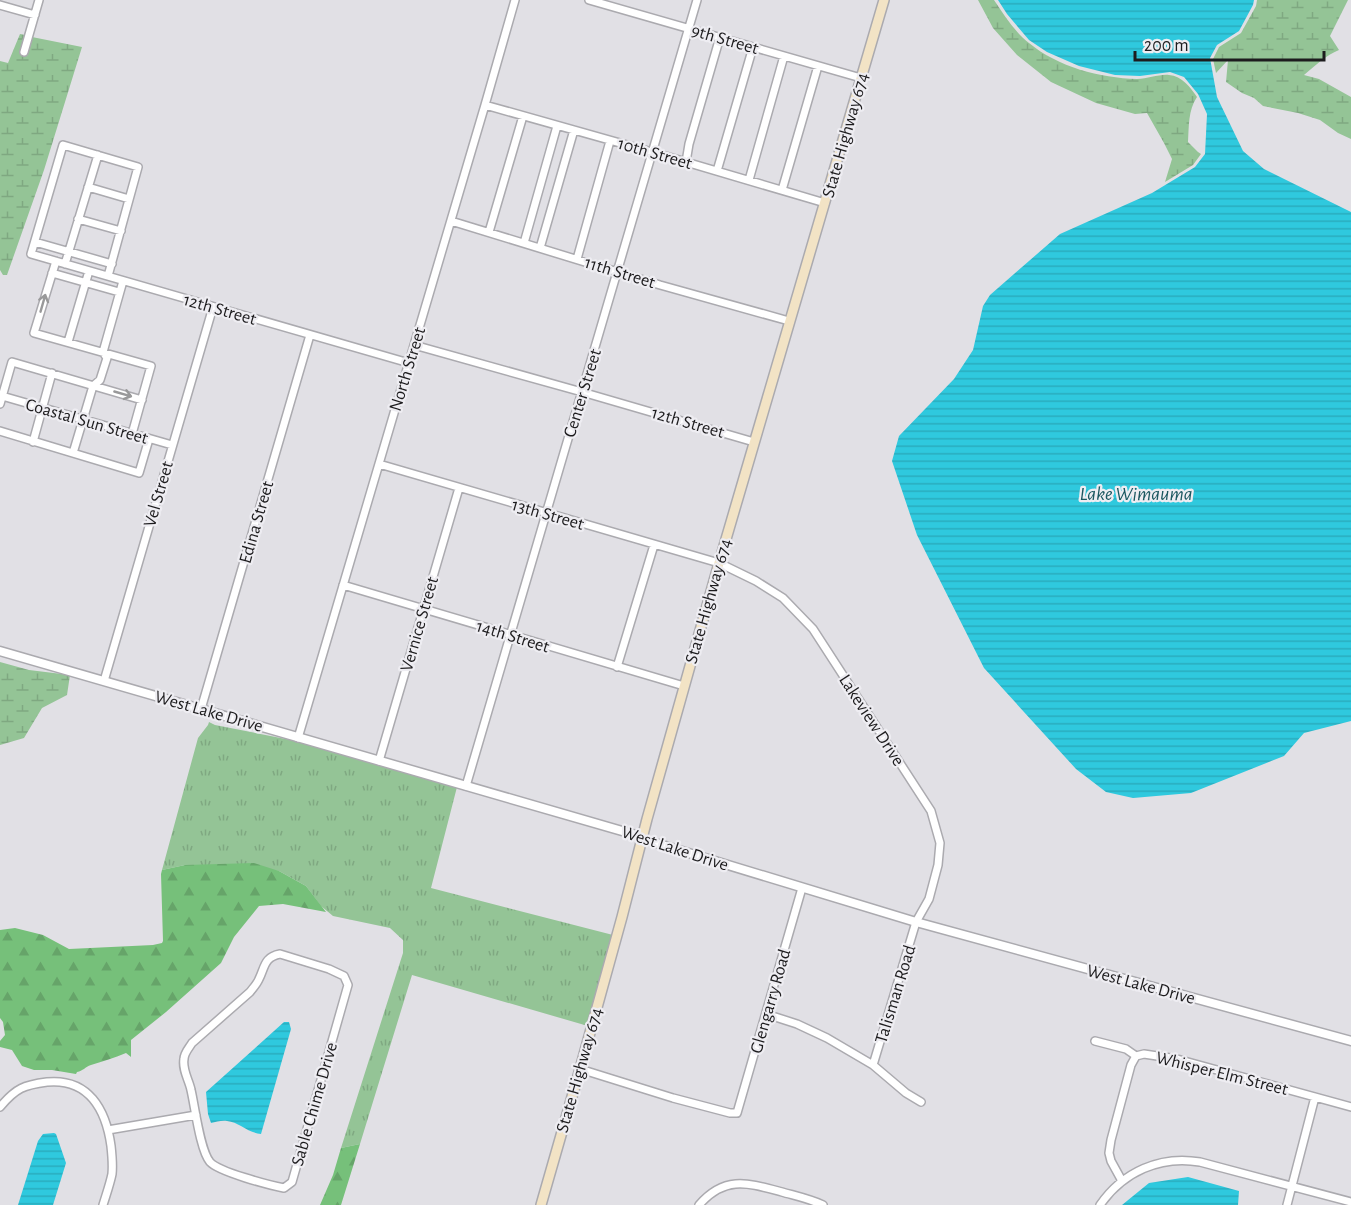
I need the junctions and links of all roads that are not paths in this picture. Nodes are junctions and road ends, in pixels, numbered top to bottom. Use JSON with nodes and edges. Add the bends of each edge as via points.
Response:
{"nodes":[{"id":1,"x":39,"y":0,"type":"edge"},
{"id":2,"x":515,"y":0,"type":"edge"},
{"id":3,"x":589,"y":0,"type":"edge"},
{"id":4,"x":697,"y":0,"type":"edge"},
{"id":5,"x":884,"y":0,"type":"edge"},
{"id":6,"x":0,"y":6,"type":"edge"},
{"id":7,"x":35,"y":15,"type":"junction"},
{"id":8,"x":688,"y":28,"type":"junction"},
{"id":9,"x":720,"y":38,"type":"junction"},
{"id":10,"x":753,"y":47,"type":"junction"},
{"id":11,"x":24,"y":52,"type":"dead end"},
{"id":12,"x":784,"y":56,"type":"junction"},
{"id":13,"x":818,"y":66,"type":"junction"},
{"id":14,"x":861,"y":78,"type":"junction"},
{"id":15,"x":485,"y":105,"type":"junction"},
{"id":16,"x":523,"y":116,"type":"junction"},
{"id":17,"x":557,"y":126,"type":"junction"},
{"id":18,"x":574,"y":130,"type":"junction"},
{"id":19,"x":610,"y":141,"type":"junction"},
{"id":20,"x":652,"y":152,"type":"junction"},
{"id":21,"x":98,"y":155,"type":"junction"},
{"id":22,"x":686,"y":162,"type":"junction"},
{"id":23,"x":717,"y":171,"type":"junction"},
{"id":24,"x":749,"y":180,"type":"junction"},
{"id":25,"x":88,"y":187,"type":"junction"},
{"id":26,"x":782,"y":190,"type":"junction"},
{"id":27,"x":129,"y":199,"type":"junction"},
{"id":28,"x":825,"y":203,"type":"junction"},
{"id":29,"x":78,"y":219,"type":"junction"},
{"id":30,"x":451,"y":221,"type":"junction"},
{"id":31,"x":121,"y":231,"type":"junction"},
{"id":32,"x":489,"y":232,"type":"junction"},
{"id":33,"x":35,"y":242,"type":"junction"},
{"id":34,"x":524,"y":243,"type":"junction"},
{"id":35,"x":540,"y":248,"type":"junction"},
{"id":36,"x":68,"y":251,"type":"junction"},
{"id":37,"x":577,"y":259,"type":"junction"},
{"id":38,"x":56,"y":261,"type":"junction"},
{"id":39,"x":65,"y":264,"type":"junction"},
{"id":40,"x":112,"y":264,"type":"junction"},
{"id":41,"x":89,"y":271,"type":"junction"},
{"id":42,"x":617,"y":272,"type":"junction"},
{"id":43,"x":52,"y":273,"type":"junction"},
{"id":44,"x":108,"y":276,"type":"junction"},
{"id":45,"x":123,"y":281,"type":"junction"},
{"id":46,"x":86,"y":282,"type":"junction"},
{"id":47,"x":119,"y":292,"type":"junction"},
{"id":48,"x":213,"y":307,"type":"junction"},
{"id":49,"x":789,"y":321,"type":"junction"},
{"id":50,"x":310,"y":335,"type":"junction"},
{"id":51,"x":68,"y":342,"type":"junction"},
{"id":52,"x":414,"y":345,"type":"junction"},
{"id":53,"x":103,"y":352,"type":"junction"},
{"id":54,"x":409,"y":363,"type":"junction"},
{"id":55,"x":52,"y":373,"type":"junction"},
{"id":56,"x":93,"y":386,"type":"junction"},
{"id":57,"x":582,"y":392,"type":"junction"},
{"id":58,"x":1,"y":400,"type":"edge"},
{"id":59,"x":142,"y":400,"type":"junction"},
{"id":60,"x":42,"y":408,"type":"junction"},
{"id":61,"x":83,"y":420,"type":"junction"},
{"id":62,"x":0,"y":431,"type":"edge"},
{"id":63,"x":132,"y":434,"type":"junction"},
{"id":64,"x":149,"y":438,"type":"junction"},
{"id":65,"x":33,"y":442,"type":"junction"},
{"id":66,"x":754,"y":442,"type":"junction"},
{"id":67,"x":172,"y":445,"type":"junction"},
{"id":68,"x":73,"y":453,"type":"junction"},
{"id":69,"x":379,"y":464,"type":"junction"},
{"id":70,"x":459,"y":488,"type":"junction"},
{"id":71,"x":545,"y":514,"type":"junction"},
{"id":72,"x":654,"y":545,"type":"junction"},
{"id":73,"x":718,"y":563,"type":"junction"},
{"id":74,"x":343,"y":585,"type":"junction"},
{"id":75,"x":424,"y":609,"type":"junction"},
{"id":76,"x":510,"y":634,"type":"junction"},
{"id":77,"x":0,"y":651,"type":"edge"},
{"id":78,"x":617,"y":666,"type":"junction"},
{"id":79,"x":104,"y":681,"type":"junction"},
{"id":80,"x":684,"y":686,"type":"junction"},
{"id":81,"x":201,"y":709,"type":"junction"},
{"id":82,"x":298,"y":738,"type":"junction"},
{"id":83,"x":379,"y":761,"type":"junction"},
{"id":84,"x":466,"y":786,"type":"junction"},
{"id":85,"x":642,"y":838,"type":"junction"},
{"id":86,"x":802,"y":888,"type":"junction"},
{"id":87,"x":916,"y":922,"type":"junction"},
{"id":88,"x":766,"y":1014,"type":"junction"},
{"id":89,"x":1095,"y":1041,"type":"dead end"},
{"id":90,"x":1351,"y":1041,"type":"edge"},
{"id":91,"x":1137,"y":1056,"type":"junction"},
{"id":92,"x":873,"y":1065,"type":"junction"},
{"id":93,"x":580,"y":1069,"type":"junction"},
{"id":94,"x":1315,"y":1097,"type":"junction"},
{"id":95,"x":921,"y":1102,"type":"dead end"},
{"id":96,"x":0,"y":1107,"type":"edge"},
{"id":97,"x":1351,"y":1107,"type":"edge"},
{"id":98,"x":196,"y":1115,"type":"junction"},
{"id":99,"x":108,"y":1130,"type":"junction"},
{"id":100,"x":1122,"y":1181,"type":"junction"},
{"id":101,"x":711,"y":1182,"type":"dead end"},
{"id":102,"x":1292,"y":1186,"type":"junction"},
{"id":103,"x":716,"y":1190,"type":"junction"},
{"id":104,"x":1351,"y":1202,"type":"edge"},
{"id":105,"x":103,"y":1205,"type":"edge"},
{"id":106,"x":541,"y":1205,"type":"edge"},
{"id":107,"x":699,"y":1205,"type":"edge"},
{"id":108,"x":823,"y":1205,"type":"edge"},
{"id":109,"x":1100,"y":1205,"type":"edge"},
{"id":110,"x":1287,"y":1205,"type":"edge"}],
"edges":[{"from":1,"to":7,"type":"street"},
{"from":2,"to":15,"type":"street","name":"North Street"},
{"from":3,"to":8,"type":"street","name":"9th Street"},
{"from":4,"to":8,"type":"street","name":"Center Street"},
{"from":5,"to":14,"type":"main road","name":"State Highway 674"},
{"from":6,"to":7,"type":"street"},
{"from":7,"to":11,"type":"street"},
{"from":8,"to":9,"type":"street","name":"9th Street"},
{"from":8,"to":20,"type":"street","name":"Center Street"},
{"from":9,"to":10,"type":"street","name":"9th Street"},
{"from":9,"to":22,"type":"street"},
{"from":10,"to":12,"type":"street","name":"9th Street"},
{"from":10,"to":23,"type":"street"},
{"from":12,"to":13,"type":"street","name":"9th Street"},
{"from":12,"to":24,"type":"street"},
{"from":13,"to":14,"type":"street","name":"9th Street"},
{"from":13,"to":26,"type":"street"},
{"from":14,"to":28,"type":"main road","name":"State Highway 674"},
{"from":15,"to":16,"type":"street","name":"10th Street"},
{"from":15,"to":30,"type":"street","name":"North Street"},
{"from":16,"to":17,"type":"street","name":"10th Street"},
{"from":16,"to":32,"type":"street"},
{"from":17,"to":18,"type":"street","name":"10th Street"},
{"from":17,"to":34,"type":"street"},
{"from":18,"to":19,"type":"street","name":"10th Street"},
{"from":18,"to":35,"type":"street"},
{"from":19,"to":20,"type":"street","name":"10th Street"},
{"from":19,"to":37,"type":"street"},
{"from":20,"to":22,"type":"street","name":"10th Street"},
{"from":20,"to":42,"type":"street","name":"Center Street"},
{"from":21,"to":25,"type":"street"},
{"from":21,"to":27,"type":"street","via":[[138,167]]},
{"from":21,"to":33,"type":"street","via":[[63,145]]},
{"from":22,"to":23,"type":"street","name":"10th Street"},
{"from":23,"to":24,"type":"street","name":"10th Street"},
{"from":24,"to":26,"type":"street","name":"10th Street"},
{"from":25,"to":27,"type":"street"},
{"from":25,"to":29,"type":"street"},
{"from":26,"to":28,"type":"street","name":"10th Street"},
{"from":27,"to":31,"type":"street"},
{"from":28,"to":49,"type":"main road","name":"State Highway 674"},
{"from":29,"to":31,"type":"street"},
{"from":29,"to":36,"type":"street"},
{"from":30,"to":32,"type":"street","name":"11th Street"},
{"from":30,"to":52,"type":"street","name":"North Street"},
{"from":31,"to":40,"type":"street"},
{"from":32,"to":34,"type":"street","name":"11th Street"},
{"from":33,"to":36,"type":"street"},
{"from":33,"to":38,"type":"street","name":"12th Street","via":[[31,254]]},
{"from":34,"to":35,"type":"street","name":"11th Street"},
{"from":35,"to":37,"type":"street","name":"11th Street"},
{"from":36,"to":39,"type":"street"},
{"from":36,"to":40,"type":"street"},
{"from":37,"to":42,"type":"street","name":"11th Street"},
{"from":38,"to":39,"type":"street","name":"12th Street"},
{"from":38,"to":43,"type":"street"},
{"from":39,"to":41,"type":"street","name":"12th Street"},
{"from":40,"to":44,"type":"street"},
{"from":41,"to":44,"type":"street","name":"12th Street"},
{"from":41,"to":46,"type":"street"},
{"from":42,"to":49,"type":"street","name":"11th Street"},
{"from":42,"to":57,"type":"street","name":"Center Street"},
{"from":43,"to":46,"type":"street"},
{"from":51,"to":43,"type":"street","one_way":true,"via":[[34,333]]},
{"from":44,"to":45,"type":"street","name":"12th Street"},
{"from":45,"to":47,"type":"street"},
{"from":45,"to":48,"type":"street","name":"12th Street"},
{"from":46,"to":47,"type":"street"},
{"from":46,"to":51,"type":"street"},
{"from":47,"to":53,"type":"street"},
{"from":48,"to":50,"type":"street","name":"12th Street"},
{"from":48,"to":67,"type":"street","name":"Vel Street"},
{"from":49,"to":66,"type":"main road","name":"State Highway 674"},
{"from":50,"to":54,"type":"street","name":"12th Street"},
{"from":50,"to":81,"type":"street","name":"Edina Street"},
{"from":51,"to":53,"type":"street"},
{"from":52,"to":54,"type":"street","name":"North Street"},
{"from":52,"to":57,"type":"street","name":"12th Street"},
{"from":53,"to":56,"type":"street","via":[[107,358],[100,380]]},
{"from":53,"to":59,"type":"street","via":[[151,366]]},
{"from":54,"to":69,"type":"street","name":"North Street"},
{"from":55,"to":56,"type":"street"},
{"from":55,"to":58,"type":"street","via":[[12,362]]},
{"from":55,"to":60,"type":"street"},
{"from":56,"to":59,"type":"street","one_way":true},
{"from":56,"to":61,"type":"street"},
{"from":57,"to":66,"type":"street","name":"12th Street"},
{"from":57,"to":71,"type":"street","name":"Center Street"},
{"from":58,"to":60,"type":"street","name":"Coastal Sun Street"},
{"from":59,"to":63,"type":"street"},
{"from":60,"to":61,"type":"street","name":"Coastal Sun Street"},
{"from":60,"to":65,"type":"street"},
{"from":61,"to":63,"type":"street","name":"Coastal Sun Street"},
{"from":61,"to":68,"type":"street"},
{"from":62,"to":65,"type":"street"},
{"from":63,"to":64,"type":"street","name":"Coastal Sun Street"},
{"from":64,"to":67,"type":"street","name":"Coastal Sun Street"},
{"from":64,"to":68,"type":"street","via":[[139,473]]},
{"from":65,"to":68,"type":"street"},
{"from":66,"to":73,"type":"main road","name":"State Highway 674"},
{"from":67,"to":79,"type":"street","name":"Vel Street"},
{"from":69,"to":70,"type":"street","name":"13th Street"},
{"from":69,"to":74,"type":"street","name":"North Street"},
{"from":70,"to":71,"type":"street","name":"13th Street"},
{"from":70,"to":75,"type":"street","name":"Vernice Street"},
{"from":71,"to":72,"type":"street","name":"13th Street"},
{"from":71,"to":76,"type":"street","name":"Center Street"},
{"from":72,"to":73,"type":"street","name":"13th Street"},
{"from":72,"to":78,"type":"street"},
{"from":73,"to":80,"type":"main road","name":"State Highway 674"},
{"from":73,"to":87,"type":"street","name":"Lakeview Drive","via":[[783,597],[813,629],[931,811],[940,843],[938,865]]},
{"from":74,"to":75,"type":"street","name":"14th Street"},
{"from":74,"to":82,"type":"street","name":"North Street"},
{"from":75,"to":76,"type":"street","name":"14th Street"},
{"from":75,"to":83,"type":"street","name":"Vernice Street"},
{"from":76,"to":78,"type":"street","name":"14th Street"},
{"from":76,"to":84,"type":"street","name":"Center Street"},
{"from":77,"to":79,"type":"street","name":"West Lake Drive"},
{"from":78,"to":80,"type":"street","name":"14th Street"},
{"from":79,"to":81,"type":"street","name":"West Lake Drive"},
{"from":80,"to":85,"type":"main road","name":"State Highway 674"},
{"from":81,"to":82,"type":"street","name":"West Lake Drive"},
{"from":82,"to":83,"type":"street","name":"West Lake Drive"},
{"from":83,"to":84,"type":"street","name":"West Lake Drive"},
{"from":84,"to":85,"type":"street","name":"West Lake Drive"},
{"from":85,"to":86,"type":"street","name":"West Lake Drive"},
{"from":85,"to":93,"type":"main road","name":"State Highway 674"},
{"from":86,"to":87,"type":"street","name":"West Lake Drive"},
{"from":86,"to":88,"type":"street","name":"Glengarry Road"},
{"from":87,"to":90,"type":"street","name":"West Lake Drive"},
{"from":87,"to":92,"type":"street","name":"Talisman Road"},
{"from":88,"to":92,"type":"street","via":[[827,1038]]},
{"from":88,"to":93,"type":"street","name":"Glengarry Road","via":[[737,1113]]},
{"from":89,"to":91,"type":"street","name":"Whisper Elm Street"},
{"from":91,"to":94,"type":"street","name":"Whisper Elm Street","via":[[1178,1059]]},
{"from":91,"to":100,"type":"street","via":[[1131,1065],[1109,1153]]},
{"from":92,"to":95,"type":"street"},
{"from":93,"to":106,"type":"main road","name":"State Highway 674"},
{"from":94,"to":97,"type":"street","name":"Whisper Elm Street"},
{"from":94,"to":102,"type":"street"},
{"from":96,"to":99,"type":"street","via":[[27,1085],[69,1084],[79,1087],[98,1104]]},
{"from":98,"to":98,"type":"street","name":"Sable Chime Drive","via":[[205,1152],[220,1169],[284,1188],[292,1182],[348,985],[344,976],[280,954],[268,959],[258,983],[185,1053],[184,1070]]},
{"from":98,"to":99,"type":"street"},
{"from":99,"to":105,"type":"street","via":[[113,1163]]},
{"from":100,"to":102,"type":"street","via":[[1152,1165],[1185,1161]]},
{"from":100,"to":109,"type":"street"},
{"from":101,"to":103,"type":"street"},
{"from":102,"to":104,"type":"street"},
{"from":102,"to":110,"type":"street"},
{"from":103,"to":107,"type":"street"},
{"from":103,"to":108,"type":"street","via":[[749,1184]]}]}
